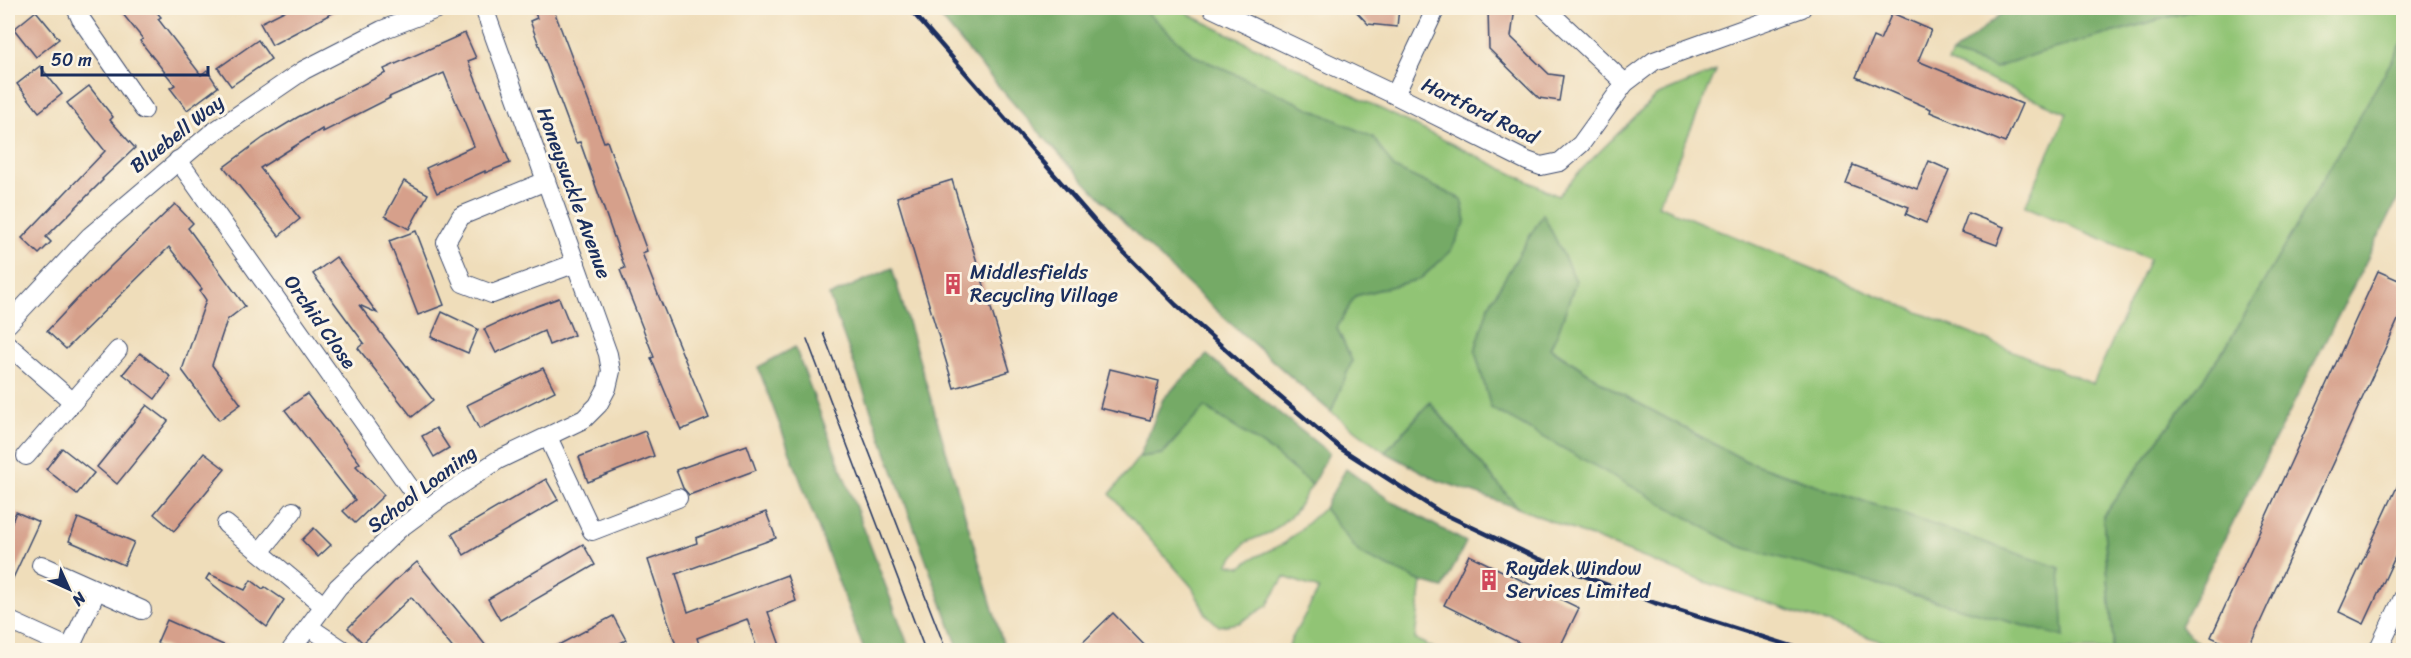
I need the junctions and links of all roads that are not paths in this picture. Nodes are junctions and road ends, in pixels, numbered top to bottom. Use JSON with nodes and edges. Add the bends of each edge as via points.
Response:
{"nodes":[{"id":1,"x":76,"y":8,"type":"edge"},
{"id":2,"x":439,"y":8,"type":"edge"},
{"id":3,"x":484,"y":8,"type":"edge"},
{"id":4,"x":1212,"y":8,"type":"edge"},
{"id":5,"x":1436,"y":8,"type":"edge"},
{"id":6,"x":1545,"y":8,"type":"edge"},
{"id":7,"x":1802,"y":8,"type":"edge"},
{"id":8,"x":1625,"y":83,"type":"junction"},
{"id":9,"x":1395,"y":94,"type":"junction"},
{"id":10,"x":144,"y":110,"type":"dead end"},
{"id":11,"x":177,"y":160,"type":"junction"},
{"id":12,"x":546,"y":181,"type":"junction"},
{"id":13,"x":576,"y":263,"type":"junction"},
{"id":14,"x":8,"y":324,"type":"edge"},
{"id":15,"x":8,"y":345,"type":"edge"},
{"id":16,"x":118,"y":351,"type":"dead end"},
{"id":17,"x":604,"y":394,"type":"joint"},
{"id":18,"x":73,"y":402,"type":"junction"},
{"id":19,"x":548,"y":437,"type":"junction"},
{"id":20,"x":26,"y":456,"type":"dead end"},
{"id":21,"x":678,"y":498,"type":"dead end"},
{"id":22,"x":425,"y":509,"type":"junction"},
{"id":23,"x":293,"y":511,"type":"dead end"},
{"id":24,"x":226,"y":524,"type":"dead end"},
{"id":25,"x":260,"y":552,"type":"junction"},
{"id":26,"x":41,"y":565,"type":"dead end"},
{"id":27,"x":97,"y":590,"type":"junction"},
{"id":28,"x":2403,"y":596,"type":"edge"},
{"id":29,"x":324,"y":606,"type":"junction"},
{"id":30,"x":142,"y":610,"type":"dead end"},
{"id":31,"x":8,"y":620,"type":"edge"},
{"id":32,"x":309,"y":627,"type":"junction"},
{"id":33,"x":48,"y":645,"type":"edge"},
{"id":34,"x":72,"y":650,"type":"edge"},
{"id":35,"x":291,"y":651,"type":"edge"},
{"id":36,"x":344,"y":651,"type":"edge"},
{"id":37,"x":2378,"y":651,"type":"edge"}],
"edges":[{"from":1,"to":10,"type":"street"},
{"from":2,"to":11,"type":"street","name":"Bluebell Way","via":[[382,30],[304,70]]},
{"from":3,"to":12,"type":"street","name":"Honeysuckle Avenue"},
{"from":4,"to":9,"type":"street","name":"Hartford Road"},
{"from":5,"to":9,"type":"street"},
{"from":6,"to":8,"type":"street"},
{"from":7,"to":8,"type":"street","name":"Hartford Road","via":[[1654,60]]},
{"from":8,"to":9,"type":"street","name":"Hartford Road","via":[[1581,144],[1560,162],[1541,166]]},
{"from":11,"to":14,"type":"street","name":"Bluebell Way","via":[[83,242]]},
{"from":11,"to":22,"type":"street","name":"Orchid Close"},
{"from":12,"to":13,"type":"street","name":"Honeysuckle Avenue"},
{"from":12,"to":13,"type":"street","via":[[461,216],[446,242],[463,283],[492,294]]},
{"from":13,"to":17,"type":"street","name":"Honeysuckle Avenue","via":[[608,354],[610,371]]},
{"from":15,"to":18,"type":"street"},
{"from":16,"to":18,"type":"street"},
{"from":17,"to":19,"type":"street","name":"School Loaning","via":[[584,419]]},
{"from":18,"to":20,"type":"street"},
{"from":19,"to":21,"type":"street","via":[[592,531]]},
{"from":19,"to":22,"type":"street","name":"School Loaning","via":[[498,460]]},
{"from":22,"to":29,"type":"street","name":"School Loaning","via":[[376,550]]},
{"from":23,"to":25,"type":"street"},
{"from":24,"to":25,"type":"street"},
{"from":25,"to":29,"type":"street"},
{"from":26,"to":27,"type":"street"},
{"from":27,"to":30,"type":"street"},
{"from":27,"to":34,"type":"street"},
{"from":28,"to":37,"type":"street"},
{"from":29,"to":32,"type":"street","name":"School Loaning"},
{"from":31,"to":33,"type":"street"},
{"from":32,"to":35,"type":"street","name":"School Loaning"},
{"from":32,"to":36,"type":"street"},
{"from":33,"to":34,"type":"street"}]}
